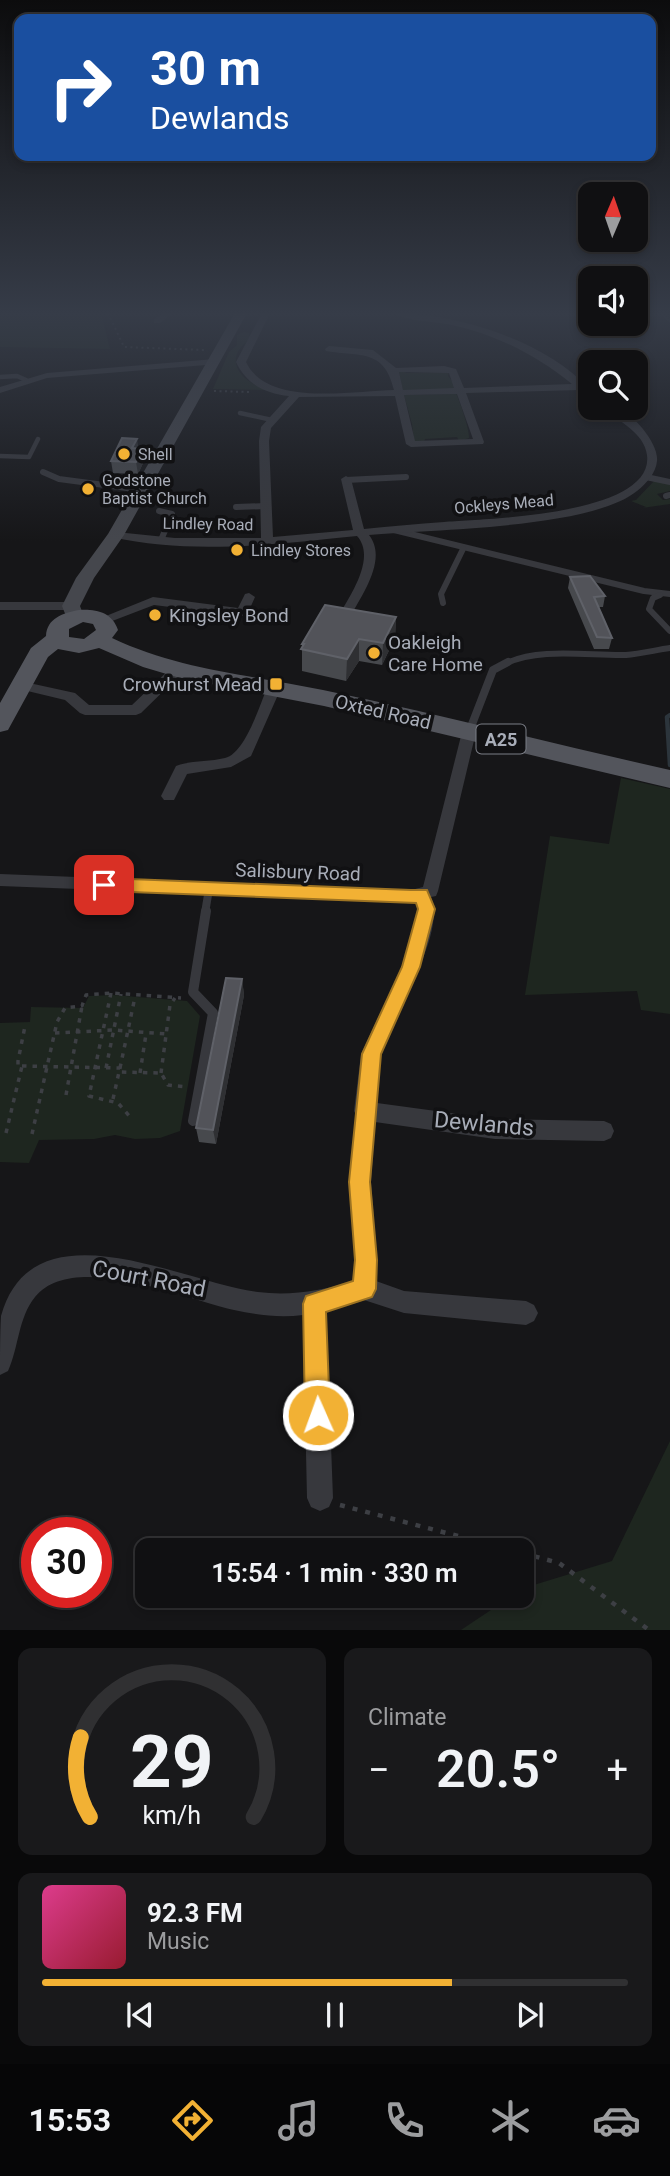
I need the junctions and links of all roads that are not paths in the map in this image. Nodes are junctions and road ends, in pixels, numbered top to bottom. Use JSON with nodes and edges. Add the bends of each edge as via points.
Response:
{"nodes":[{"id":1,"x":199,"y":389,"type":"edge"},
{"id":2,"x":270,"y":389,"type":"edge"},
{"id":3,"x":397,"y":389,"type":"edge"},
{"id":4,"x":460,"y":390,"type":"junction"},
{"id":5,"x":578,"y":390,"type":"edge"},
{"id":6,"x":398,"y":393,"type":"junction"},
{"id":7,"x":296,"y":395,"type":"junction"},
{"id":8,"x":240,"y":413,"type":"dead end"},
{"id":9,"x":272,"y":420,"type":"junction"},
{"id":10,"x":626,"y":420,"type":"edge"},
{"id":11,"x":38,"y":439,"type":"dead end"},
{"id":12,"x":0,"y":456,"type":"edge"},
{"id":13,"x":43,"y":472,"type":"dead end"},
{"id":14,"x":406,"y":477,"type":"dead end"},
{"id":15,"x":646,"y":477,"type":"junction"},
{"id":16,"x":346,"y":479,"type":"joint"},
{"id":17,"x":670,"y":482,"type":"edge"},
{"id":18,"x":142,"y":490,"type":"junction"},
{"id":19,"x":266,"y":506,"type":"junction"},
{"id":20,"x":236,"y":507,"type":"dead end"},
{"id":21,"x":159,"y":511,"type":"dead end"},
{"id":22,"x":392,"y":530,"type":"junction"},
{"id":23,"x":359,"y":532,"type":"junction"},
{"id":24,"x":116,"y":535,"type":"junction"},
{"id":25,"x":161,"y":540,"type":"junction"},
{"id":26,"x":267,"y":541,"type":"junction"},
{"id":27,"x":463,"y":549,"type":"junction"},
{"id":28,"x":670,"y":594,"type":"edge"},
{"id":29,"x":660,"y":595,"type":"junction"},
{"id":30,"x":249,"y":597,"type":"dead end"},
{"id":31,"x":443,"y":603,"type":"dead end"},
{"id":32,"x":0,"y":606,"type":"edge"},
{"id":33,"x":73,"y":612,"type":"junction"},
{"id":34,"x":344,"y":617,"type":"edge"},
{"id":35,"x":101,"y":630,"type":"junction"},
{"id":36,"x":670,"y":631,"type":"edge"},
{"id":37,"x":64,"y":642,"type":"junction"},
{"id":38,"x":670,"y":648,"type":"edge"},
{"id":39,"x":177,"y":670,"type":"junction"},
{"id":40,"x":20,"y":685,"type":"junction"},
{"id":41,"x":274,"y":688,"type":"junction"},
{"id":42,"x":0,"y":724,"type":"edge"},
{"id":43,"x":469,"y":732,"type":"junction"},
{"id":44,"x":670,"y":779,"type":"edge"},
{"id":45,"x":169,"y":796,"type":"dead end"},
{"id":46,"x":0,"y":880,"type":"edge"},
{"id":47,"x":209,"y":889,"type":"junction"},
{"id":48,"x":421,"y":895,"type":"junction"},
{"id":49,"x":364,"y":1111,"type":"junction"},
{"id":50,"x":193,"y":1121,"type":"dead end"},
{"id":51,"x":604,"y":1131,"type":"dead end"},
{"id":52,"x":364,"y":1289,"type":"junction"},
{"id":53,"x":314,"y":1304,"type":"junction"},
{"id":54,"x":526,"y":1313,"type":"dead end"},
{"id":55,"x":0,"y":1363,"type":"edge"},
{"id":56,"x":320,"y":1498,"type":"road end"}],
"edges":[{"from":1,"to":18,"type":"main road"},
{"from":2,"to":7,"type":"street"},
{"from":3,"to":6,"type":"street"},
{"from":4,"to":5,"type":"street"},
{"from":4,"to":6,"type":"street"},
{"from":4,"to":6,"type":"street","via":[[480,442],[411,444]]},
{"from":6,"to":7,"type":"street"},
{"from":7,"to":9,"type":"street"},
{"from":8,"to":9,"type":"lane"},
{"from":9,"to":19,"type":"street","name":"Lindley Road","via":[[264,441]]},
{"from":10,"to":15,"type":"street","via":[[651,445],[652,467]]},
{"from":11,"to":12,"type":"lane","via":[[29,457]]},
{"from":13,"to":18,"type":"lane","via":[[59,479]]},
{"from":14,"to":16,"type":"lane"},
{"from":15,"to":17,"type":"lane"},
{"from":15,"to":22,"type":"street","name":"Ockleys Mead","via":[[630,493],[590,509]]},
{"from":16,"to":23,"type":"street"},
{"from":18,"to":24,"type":"main road"},
{"from":19,"to":20,"type":"lane"},
{"from":19,"to":26,"type":"street","name":"Lindley Road"},
{"from":21,"to":25,"type":"lane","via":[[172,514]]},
{"from":22,"to":23,"type":"street","name":"Ockleys Mead"},
{"from":22,"to":27,"type":"lane"},
{"from":23,"to":26,"type":"street","name":"Ockleys Mead"},
{"from":23,"to":34,"type":"street","via":[[368,538],[371,548]]},
{"from":24,"to":25,"type":"street","name":"Lindley Road"},
{"from":24,"to":33,"type":"main road","via":[[85,578]]},
{"from":25,"to":26,"type":"street","name":"Lindley Road"},
{"from":27,"to":29,"type":"lane"},
{"from":27,"to":31,"type":"lane","via":[[441,594]]},
{"from":28,"to":29,"type":"lane"},
{"from":29,"to":36,"type":"lane","via":[[653,597],[649,609]]},
{"from":30,"to":35,"type":"street","via":[[242,612],[153,601]]},
{"from":32,"to":33,"type":"street"},
{"from":33,"to":35,"type":"main road","via":[[89,616]]},
{"from":33,"to":37,"type":"main road","via":[[58,627]]},
{"from":35,"to":37,"type":"main road","via":[[83,646]]},
{"from":35,"to":39,"type":"main road","name":"Oxted Road","number":"A25","via":[[131,657]]},
{"from":37,"to":40,"type":"main road","via":[[34,663]]},
{"from":38,"to":43,"type":"lane","via":[[627,655],[517,658],[493,670]]},
{"from":39,"to":40,"type":"street","via":[[136,710],[85,710],[70,696]]},
{"from":39,"to":41,"type":"main road","name":"Oxted Road","number":"A25"},
{"from":40,"to":42,"type":"main road"},
{"from":41,"to":43,"type":"main road","name":"Oxted Road","number":"A25"},
{"from":41,"to":45,"type":"street","via":[[246,752],[230,763],[181,770]]},
{"from":43,"to":44,"type":"main road","name":"Oxted Road","number":"A25"},
{"from":43,"to":48,"type":"street","via":[[429,891]]},
{"from":46,"to":47,"type":"street","name":"Salisbury Road"},
{"from":47,"to":48,"type":"street","name":"Salisbury Road"},
{"from":47,"to":50,"type":"lane","via":[[193,992],[213,1013]]},
{"from":48,"to":49,"type":"street","via":[[427,909],[411,967],[371,1054]]},
{"from":49,"to":51,"type":"street","name":"Dewlands","via":[[495,1129]]},
{"from":49,"to":52,"type":"street","via":[[360,1182]]},
{"from":52,"to":53,"type":"street"},
{"from":52,"to":54,"type":"street","via":[[404,1302]]},
{"from":53,"to":55,"type":"street","name":"Court Road","via":[[255,1303],[101,1267],[70,1266],[41,1275],[18,1300]]},
{"from":53,"to":56,"type":"street"}]}
